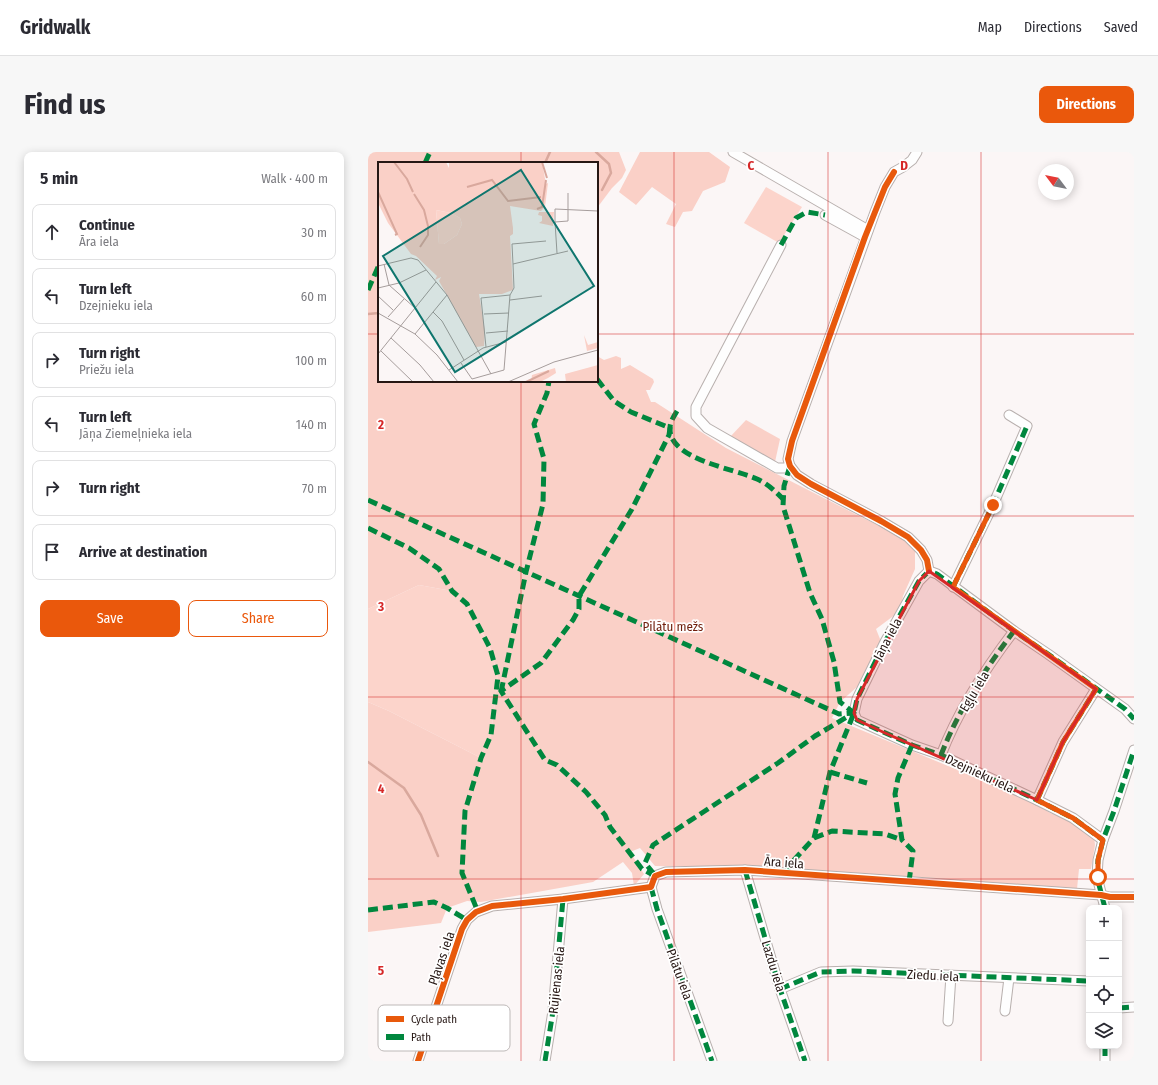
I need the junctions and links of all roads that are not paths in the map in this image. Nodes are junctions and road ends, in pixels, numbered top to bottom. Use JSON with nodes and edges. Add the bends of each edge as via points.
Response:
{"nodes":[{"id":1,"x":733,"y":152,"type":"edge"},
{"id":2,"x":917,"y":152,"type":"edge"},
{"id":3,"x":825,"y":215,"type":"dead end"},
{"id":4,"x":866,"y":233,"type":"junction"},
{"id":5,"x":781,"y":245,"type":"dead end"},
{"id":6,"x":1009,"y":415,"type":"dead end"},
{"id":7,"x":790,"y":466,"type":"junction"},
{"id":8,"x":929,"y":571,"type":"junction"},
{"id":9,"x":953,"y":587,"type":"junction"},
{"id":10,"x":1014,"y":631,"type":"junction"},
{"id":11,"x":1096,"y":689,"type":"junction"},
{"id":12,"x":854,"y":713,"type":"joint"},
{"id":13,"x":1134,"y":719,"type":"edge"},
{"id":14,"x":1134,"y":750,"type":"edge"},
{"id":15,"x":941,"y":755,"type":"junction"},
{"id":16,"x":1037,"y":800,"type":"junction"},
{"id":17,"x":1103,"y":840,"type":"junction"},
{"id":18,"x":745,"y":870,"type":"junction"},
{"id":19,"x":651,"y":887,"type":"junction"},
{"id":20,"x":1101,"y":896,"type":"junction"},
{"id":21,"x":1134,"y":897,"type":"edge"},
{"id":22,"x":563,"y":899,"type":"junction"},
{"id":23,"x":1104,"y":905,"type":"edge"},
{"id":24,"x":951,"y":975,"type":"junction"},
{"id":25,"x":1009,"y":978,"type":"junction"},
{"id":26,"x":1086,"y":981,"type":"edge"},
{"id":27,"x":780,"y":989,"type":"junction"},
{"id":28,"x":437,"y":1005,"type":"edge"},
{"id":29,"x":1134,"y":1007,"type":"edge"},
{"id":30,"x":1122,"y":1008,"type":"edge"},
{"id":31,"x":1005,"y":1011,"type":"dead end"},
{"id":32,"x":948,"y":1021,"type":"dead end"},
{"id":33,"x":1105,"y":1049,"type":"edge"},
{"id":34,"x":421,"y":1051,"type":"edge"},
{"id":35,"x":709,"y":1060,"type":"edge"},
{"id":36,"x":418,"y":1061,"type":"edge"},
{"id":37,"x":546,"y":1061,"type":"edge"},
{"id":38,"x":805,"y":1061,"type":"edge"},
{"id":39,"x":1105,"y":1061,"type":"edge"}],
"edges":[{"from":1,"to":4,"type":"street"},
{"from":2,"to":4,"type":"street","via":[[912,160],[894,172]]},
{"from":3,"to":4,"type":"street"},
{"from":4,"to":7,"type":"street","via":[[792,442],[788,459]]},
{"from":5,"to":7,"type":"street","via":[[696,407],[696,416],[707,428],[777,468]]},
{"from":6,"to":9,"type":"street","via":[[1027,426],[993,505]]},
{"from":7,"to":8,"type":"street","via":[[797,475],[811,484],[908,537],[924,555]]},
{"from":8,"to":9,"type":"street"},
{"from":8,"to":12,"type":"street","name":"Jāņa iela","via":[[919,580],[885,642],[857,699]]},
{"from":9,"to":10,"type":"street"},
{"from":10,"to":11,"type":"street"},
{"from":10,"to":15,"type":"street","name":"Egļu iela","via":[[974,689]]},
{"from":11,"to":13,"type":"street"},
{"from":11,"to":16,"type":"street","via":[[1063,742]]},
{"from":12,"to":15,"type":"street","name":"Dzejnieku iela","via":[[857,720]]},
{"from":14,"to":17,"type":"street"},
{"from":15,"to":16,"type":"street","name":"Dzejnieku iela"},
{"from":16,"to":17,"type":"street","name":"Dzejnieku iela","via":[[1073,818]]},
{"from":17,"to":20,"type":"street","via":[[1098,860]]},
{"from":18,"to":19,"type":"street","name":"Āra iela","via":[[666,872],[655,876]]},
{"from":18,"to":20,"type":"street","name":"Āra iela"},
{"from":18,"to":27,"type":"street","name":"Lazdu iela"},
{"from":19,"to":22,"type":"street"},
{"from":19,"to":35,"type":"street","name":"Pilātu iela"},
{"from":20,"to":21,"type":"street","name":"Āra iela"},
{"from":20,"to":23,"type":"street"},
{"from":22,"to":28,"type":"street","name":"Pļavas iela","via":[[492,906],[476,912],[462,929]]},
{"from":22,"to":37,"type":"street","name":"Rūjienas iela"},
{"from":24,"to":25,"type":"street","name":"Ziedu iela"},
{"from":24,"to":27,"type":"street","name":"Ziedu iela","via":[[821,972]]},
{"from":24,"to":32,"type":"street"},
{"from":25,"to":26,"type":"street","name":"Ziedu iela"},
{"from":25,"to":31,"type":"street"},
{"from":27,"to":38,"type":"street","name":"Lazdu iela"},
{"from":29,"to":30,"type":"street"},
{"from":33,"to":39,"type":"street"},
{"from":34,"to":36,"type":"street","name":"Pļavas iela"}]}
